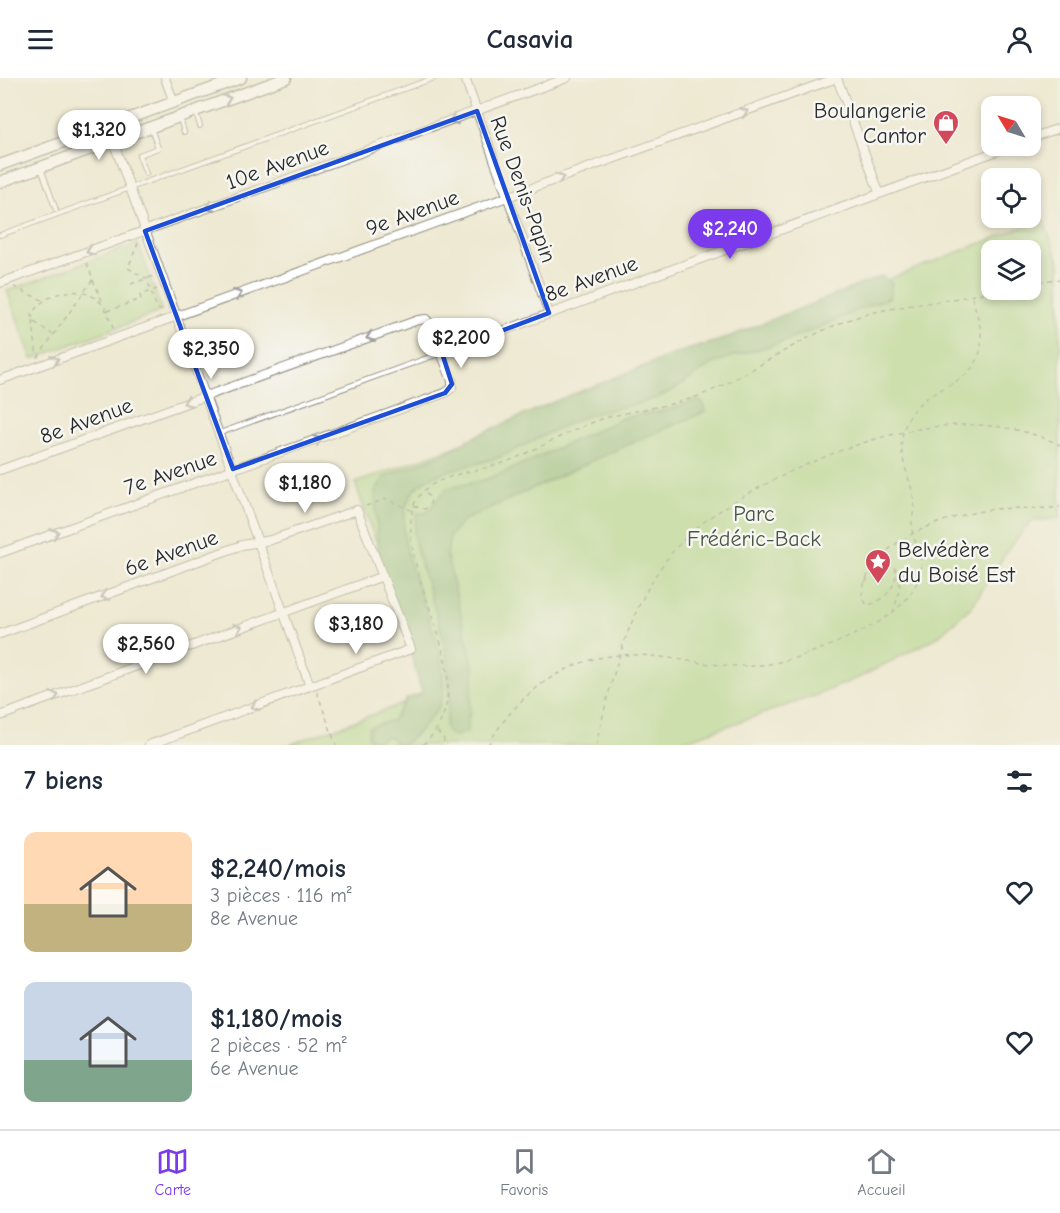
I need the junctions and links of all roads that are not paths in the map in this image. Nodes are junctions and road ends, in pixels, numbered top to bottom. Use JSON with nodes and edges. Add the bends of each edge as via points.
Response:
{"nodes":[{"id":1,"x":165,"y":78,"type":"edge"},
{"id":2,"x":241,"y":78,"type":"edge"},
{"id":3,"x":286,"y":78,"type":"edge"},
{"id":4,"x":434,"y":78,"type":"edge"},
{"id":5,"x":465,"y":78,"type":"edge"},
{"id":6,"x":567,"y":78,"type":"edge"},
{"id":7,"x":837,"y":78,"type":"edge"},
{"id":8,"x":174,"y":103,"type":"junction"},
{"id":9,"x":195,"y":111,"type":"junction"},
{"id":10,"x":477,"y":111,"type":"junction"},
{"id":11,"x":179,"y":117,"type":"junction"},
{"id":12,"x":200,"y":126,"type":"dead end"},
{"id":13,"x":108,"y":127,"type":"junction"},
{"id":14,"x":151,"y":127,"type":"junction"},
{"id":15,"x":1060,"y":128,"type":"edge"},
{"id":16,"x":184,"y":132,"type":"dead end"},
{"id":17,"x":1041,"y":134,"type":"edge"},
{"id":18,"x":113,"y":141,"type":"junction"},
{"id":19,"x":982,"y":156,"type":"edge"},
{"id":20,"x":0,"y":165,"type":"edge"},
{"id":21,"x":41,"y":167,"type":"junction"},
{"id":22,"x":146,"y":174,"type":"dead end"},
{"id":23,"x":0,"y":182,"type":"edge"},
{"id":24,"x":130,"y":188,"type":"junction"},
{"id":25,"x":879,"y":192,"type":"junction"},
{"id":26,"x":507,"y":197,"type":"junction"},
{"id":27,"x":56,"y":210,"type":"dead end"},
{"id":28,"x":145,"y":231,"type":"junction"},
{"id":29,"x":0,"y":235,"type":"edge"},
{"id":30,"x":2,"y":283,"type":"edge"},
{"id":31,"x":549,"y":313,"type":"junction"},
{"id":32,"x":176,"y":316,"type":"junction"},
{"id":33,"x":442,"y":353,"type":"junction"},
{"id":34,"x":0,"y":380,"type":"edge"},
{"id":35,"x":206,"y":395,"type":"junction"},
{"id":36,"x":220,"y":433,"type":"junction"},
{"id":37,"x":0,"y":470,"type":"edge"},
{"id":38,"x":233,"y":470,"type":"junction"},
{"id":39,"x":259,"y":542,"type":"junction"},
{"id":40,"x":0,"y":553,"type":"edge"},
{"id":41,"x":383,"y":576,"type":"junction"},
{"id":42,"x":284,"y":611,"type":"junction"},
{"id":43,"x":0,"y":634,"type":"edge"},
{"id":44,"x":310,"y":686,"type":"junction"},
{"id":45,"x":0,"y":716,"type":"edge"},
{"id":46,"x":149,"y":745,"type":"edge"}],
"edges":[{"from":1,"to":8,"type":"street"},
{"from":2,"to":8,"type":"main road"},
{"from":9,"to":3,"type":"main road","one_way":true},
{"from":4,"to":24,"type":"lane"},
{"from":5,"to":10,"type":"street","name":"Rue Denis-Papin"},
{"from":6,"to":10,"type":"street","name":"10e Avenue"},
{"from":7,"to":25,"type":"street"},
{"from":26,"to":7,"type":"street","name":"9e Avenue","one_way":true},
{"from":8,"to":13,"type":"main road"},
{"from":9,"to":11,"type":"main road"},
{"from":9,"to":12,"type":"lane"},
{"from":10,"to":26,"type":"street","name":"Rue Denis-Papin"},
{"from":10,"to":28,"type":"street","name":"10e Avenue","one_way":true},
{"from":11,"to":14,"type":"main road"},
{"from":11,"to":16,"type":"lane"},
{"from":13,"to":18,"type":"street"},
{"from":13,"to":20,"type":"main road"},
{"from":14,"to":18,"type":"main road"},
{"from":14,"to":22,"type":"lane","via":[[158,148],[139,155]]},
{"from":15,"to":17,"type":"street"},
{"from":18,"to":21,"type":"main road"},
{"from":18,"to":24,"type":"street"},
{"from":19,"to":25,"type":"street","name":"8e Avenue"},
{"from":21,"to":23,"type":"main road"},
{"from":21,"to":27,"type":"lane"},
{"from":24,"to":28,"type":"street"},
{"from":24,"to":29,"type":"lane"},
{"from":25,"to":31,"type":"street","name":"8e Avenue"},
{"from":26,"to":31,"type":"street","name":"Rue Denis-Papin"},
{"from":32,"to":26,"type":"street","name":"9e Avenue","one_way":true},
{"from":28,"to":30,"type":"street","name":"10e Avenue","one_way":true},
{"from":28,"to":32,"type":"street"},
{"from":31,"to":33,"type":"street","name":"8e Avenue"},
{"from":34,"to":32,"type":"street","name":"9e Avenue","one_way":true},
{"from":32,"to":35,"type":"street"},
{"from":33,"to":35,"type":"street","name":"8e Avenue","one_way":true,"via":[[431,325],[422,319]]},
{"from":33,"to":36,"type":"lane"},
{"from":38,"to":33,"type":"street","name":"7e Avenue","one_way":true,"via":[[445,393],[452,384]]},
{"from":35,"to":36,"type":"street"},
{"from":35,"to":37,"type":"street","name":"8e Avenue","one_way":true},
{"from":36,"to":38,"type":"street"},
{"from":38,"to":39,"type":"street"},
{"from":40,"to":38,"type":"street","name":"7e Avenue","one_way":true},
{"from":39,"to":41,"type":"street","name":"6e Avenue","via":[[357,510]]},
{"from":39,"to":42,"type":"street"},
{"from":39,"to":43,"type":"street","name":"6e Avenue","one_way":true},
{"from":41,"to":42,"type":"street"},
{"from":41,"to":44,"type":"street","via":[[411,649]]},
{"from":42,"to":44,"type":"street"},
{"from":45,"to":42,"type":"street","one_way":true},
{"from":44,"to":46,"type":"street","one_way":true}]}
